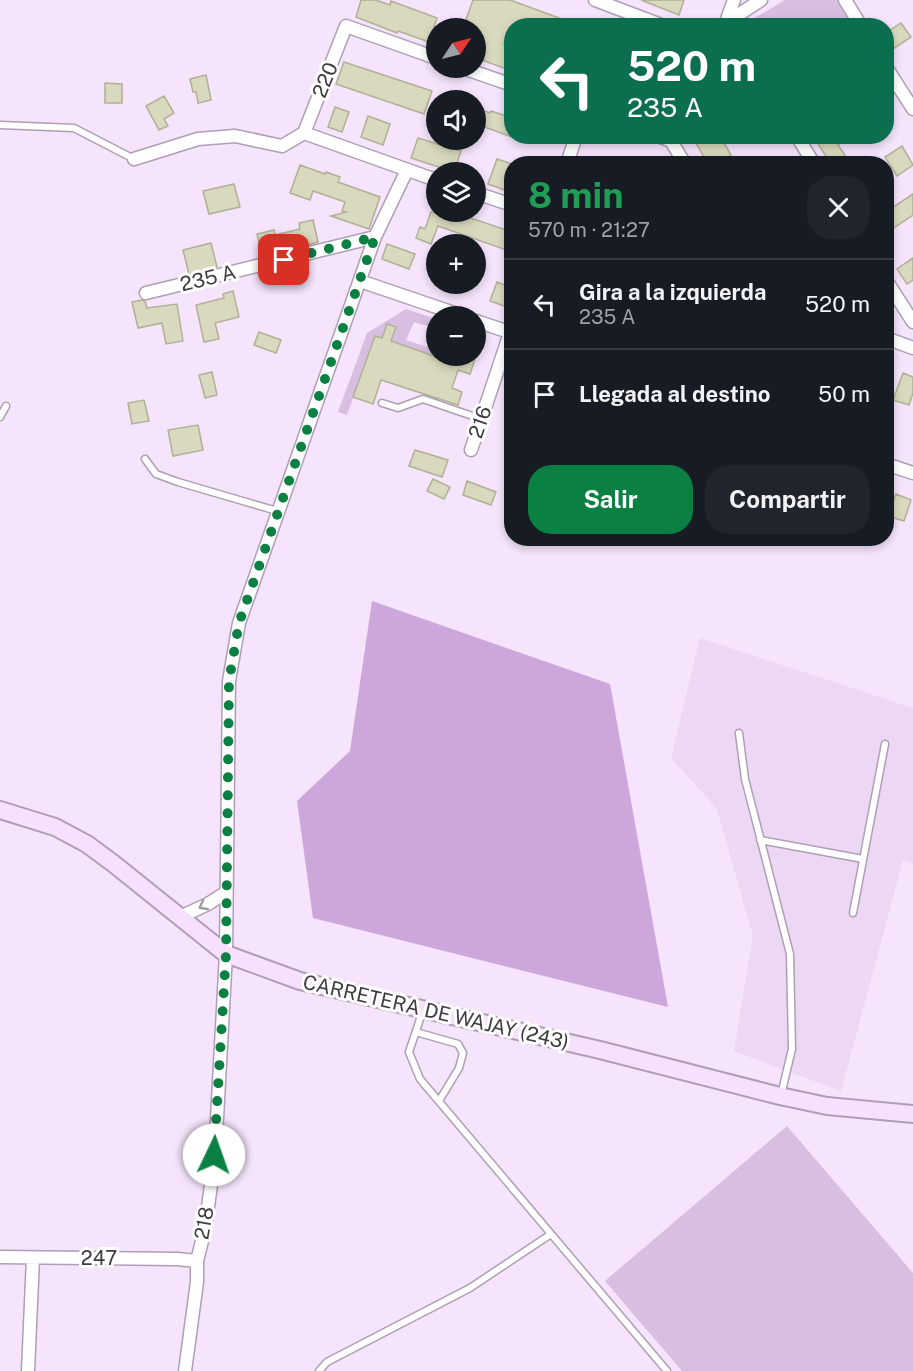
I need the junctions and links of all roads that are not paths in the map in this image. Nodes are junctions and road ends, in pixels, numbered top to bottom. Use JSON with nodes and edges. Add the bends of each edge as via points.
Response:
{"nodes":[{"id":1,"x":596,"y":0,"type":"edge"},
{"id":2,"x":734,"y":0,"type":"edge"},
{"id":3,"x":761,"y":0,"type":"edge"},
{"id":4,"x":845,"y":0,"type":"edge"},
{"id":5,"x":643,"y":18,"type":"edge"},
{"id":6,"x":727,"y":18,"type":"edge"},
{"id":7,"x":734,"y":18,"type":"edge"},
{"id":8,"x":856,"y":18,"type":"edge"},
{"id":9,"x":426,"y":54,"type":"edge"},
{"id":10,"x":486,"y":76,"type":"edge"},
{"id":11,"x":894,"y":80,"type":"edge"},
{"id":12,"x":504,"y":82,"type":"edge"},
{"id":13,"x":913,"y":110,"type":"edge"},
{"id":14,"x":0,"y":125,"type":"edge"},
{"id":15,"x":304,"y":133,"type":"junction"},
{"id":16,"x":134,"y":159,"type":"joint"},
{"id":17,"x":407,"y":170,"type":"junction"},
{"id":18,"x":426,"y":177,"type":"edge"},
{"id":19,"x":486,"y":196,"type":"edge"},
{"id":20,"x":504,"y":202,"type":"edge"},
{"id":21,"x":375,"y":237,"type":"junction"},
{"id":22,"x":360,"y":281,"type":"junction"},
{"id":23,"x":894,"y":292,"type":"edge"},
{"id":24,"x":146,"y":293,"type":"dead end"},
{"id":25,"x":434,"y":306,"type":"edge"},
{"id":26,"x":913,"y":322,"type":"edge"},
{"id":27,"x":486,"y":324,"type":"edge"},
{"id":28,"x":504,"y":329,"type":"edge"},
{"id":29,"x":894,"y":341,"type":"edge"},
{"id":30,"x":913,"y":348,"type":"edge"},
{"id":31,"x":504,"y":352,"type":"edge"},
{"id":32,"x":382,"y":403,"type":"dead end"},
{"id":33,"x":6,"y":406,"type":"dead end"},
{"id":34,"x":0,"y":417,"type":"edge"},
{"id":35,"x":481,"y":419,"type":"junction"},
{"id":36,"x":471,"y":450,"type":"dead end"},
{"id":37,"x":145,"y":459,"type":"dead end"},
{"id":38,"x":894,"y":467,"type":"edge"},
{"id":39,"x":913,"y":473,"type":"edge"},
{"id":40,"x":277,"y":511,"type":"junction"},
{"id":41,"x":739,"y":733,"type":"dead end"},
{"id":42,"x":885,"y":744,"type":"dead end"},
{"id":43,"x":0,"y":810,"type":"edge"},
{"id":44,"x":760,"y":840,"type":"junction"},
{"id":45,"x":863,"y":859,"type":"junction"},
{"id":46,"x":225,"y":893,"type":"junction"},
{"id":47,"x":853,"y":913,"type":"dead end"},
{"id":48,"x":180,"y":917,"type":"junction"},
{"id":49,"x":226,"y":954,"type":"junction"},
{"id":50,"x":424,"y":1008,"type":"junction"},
{"id":51,"x":416,"y":1032,"type":"junction"},
{"id":52,"x":780,"y":1096,"type":"junction"},
{"id":53,"x":439,"y":1101,"type":"junction"},
{"id":54,"x":913,"y":1114,"type":"edge"},
{"id":55,"x":551,"y":1234,"type":"junction"},
{"id":56,"x":0,"y":1257,"type":"edge"},
{"id":57,"x":33,"y":1258,"type":"junction"},
{"id":58,"x":197,"y":1261,"type":"junction"},
{"id":59,"x":28,"y":1371,"type":"edge"},
{"id":60,"x":185,"y":1371,"type":"edge"},
{"id":61,"x":319,"y":1371,"type":"edge"},
{"id":62,"x":667,"y":1371,"type":"edge"}],
"edges":[{"from":1,"to":5,"type":"street"},
{"from":2,"to":6,"type":"street"},
{"from":3,"to":7,"type":"street"},
{"from":4,"to":8,"type":"street"},
{"from":9,"to":15,"type":"street","name":"220","via":[[346,26]]},
{"from":10,"to":12,"type":"street"},
{"from":11,"to":13,"type":"street"},
{"from":14,"to":16,"type":"lane","via":[[74,128]]},
{"from":15,"to":16,"type":"street","via":[[282,146],[235,136],[198,139]]},
{"from":15,"to":17,"type":"street"},
{"from":17,"to":18,"type":"street"},
{"from":17,"to":21,"type":"street","name":"218"},
{"from":19,"to":20,"type":"street"},
{"from":21,"to":22,"type":"street","name":"218"},
{"from":21,"to":24,"type":"street","name":"235 A"},
{"from":22,"to":25,"type":"street"},
{"from":22,"to":40,"type":"street","name":"218"},
{"from":23,"to":26,"type":"street"},
{"from":27,"to":28,"type":"street"},
{"from":29,"to":30,"type":"street"},
{"from":31,"to":35,"type":"street","name":"216"},
{"from":32,"to":35,"type":"lane","via":[[398,408],[423,399]]},
{"from":33,"to":34,"type":"lane"},
{"from":35,"to":36,"type":"street","name":"216"},
{"from":37,"to":40,"type":"lane","via":[[156,474]]},
{"from":38,"to":39,"type":"street"},
{"from":40,"to":46,"type":"street","name":"218","via":[[239,623],[229,681]]},
{"from":41,"to":44,"type":"lane"},
{"from":42,"to":45,"type":"lane"},
{"from":43,"to":48,"type":"main road","name":"CARRETERA DE WAJAY (243)","via":[[55,827],[87,844]]},
{"from":44,"to":45,"type":"lane"},
{"from":44,"to":52,"type":"lane","via":[[789,954],[792,1050]]},
{"from":45,"to":47,"type":"lane"},
{"from":46,"to":48,"type":"street","one_way":true},
{"from":46,"to":49,"type":"street","name":"218"},
{"from":48,"to":49,"type":"main road","name":"CARRETERA DE WAJAY (243)"},
{"from":49,"to":50,"type":"main road","name":"CARRETERA DE WAJAY (243)","via":[[300,981]]},
{"from":49,"to":58,"type":"street","name":"218","via":[[214,1155]]},
{"from":50,"to":51,"type":"lane"},
{"from":50,"to":52,"type":"main road","name":"CARRETERA DE WAJAY (243)"},
{"from":51,"to":53,"type":"lane","via":[[409,1052],[420,1079]]},
{"from":51,"to":53,"type":"lane","via":[[458,1044],[463,1053],[459,1068]]},
{"from":52,"to":54,"type":"main road","name":"CARRETERA DE WAJAY (243)","via":[[827,1106]]},
{"from":53,"to":55,"type":"lane"},
{"from":55,"to":61,"type":"lane","via":[[470,1288],[327,1362]]},
{"from":55,"to":62,"type":"lane"},
{"from":56,"to":57,"type":"street","name":"247"},
{"from":57,"to":58,"type":"street","name":"247"},
{"from":57,"to":59,"type":"street"},
{"from":58,"to":60,"type":"street","name":"218"}]}
